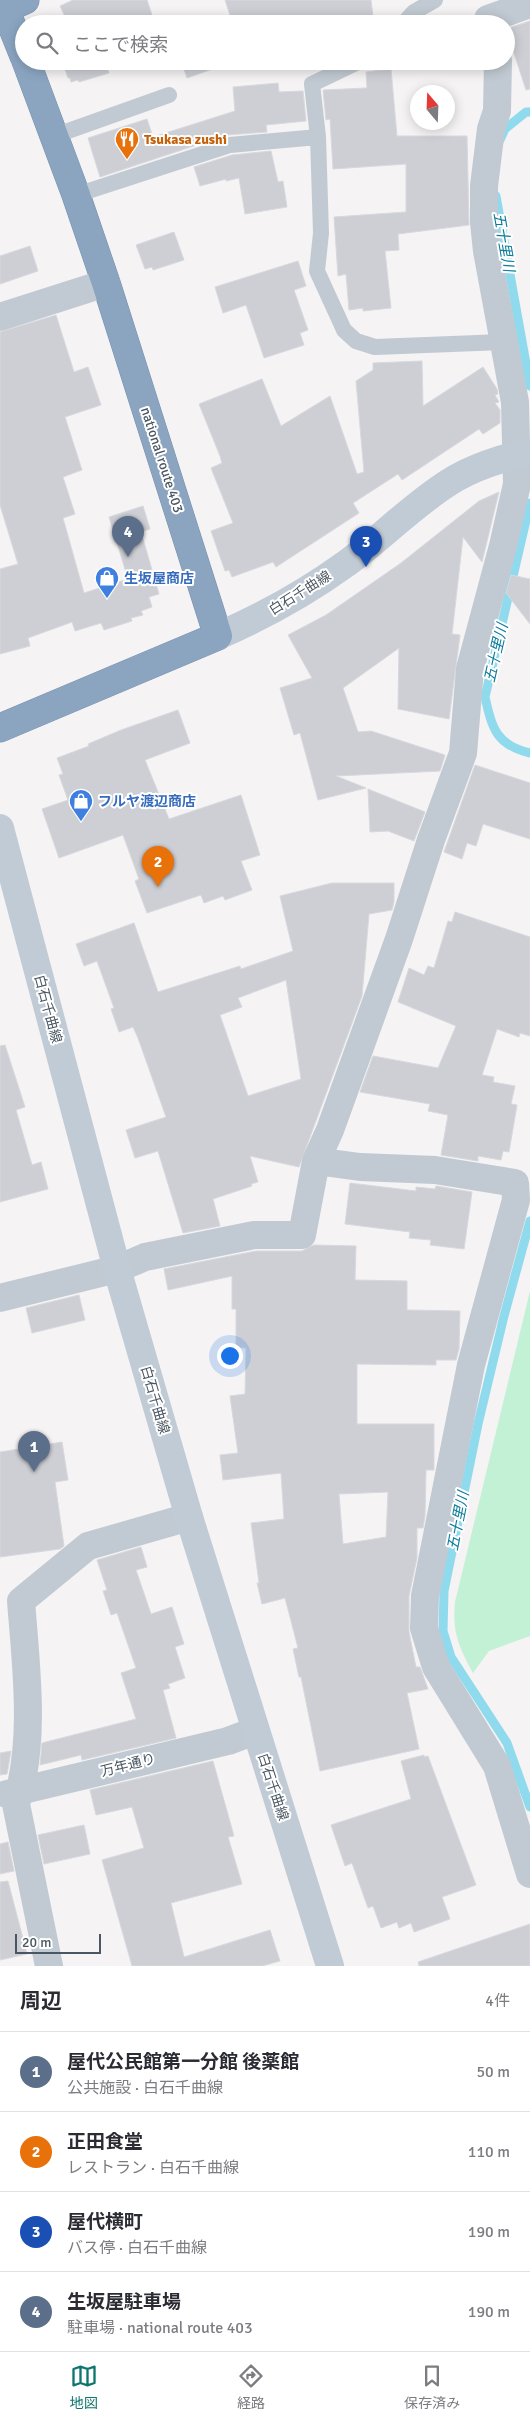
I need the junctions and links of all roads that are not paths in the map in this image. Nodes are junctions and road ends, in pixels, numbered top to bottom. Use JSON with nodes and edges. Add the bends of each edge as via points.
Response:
{"nodes":[{"id":1,"x":435,"y":0,"type":"edge"},
{"id":2,"x":530,"y":4,"type":"edge"},
{"id":3,"x":8,"y":5,"type":"edge"},
{"id":4,"x":487,"y":14,"type":"edge"},
{"id":5,"x":411,"y":15,"type":"edge"},
{"id":6,"x":15,"y":27,"type":"edge"},
{"id":7,"x":29,"y":70,"type":"edge"},
{"id":8,"x":341,"y":70,"type":"edge"},
{"id":9,"x":498,"y":70,"type":"edge"},
{"id":10,"x":169,"y":95,"type":"dead end"},
{"id":11,"x":54,"y":136,"type":"junction"},
{"id":12,"x":318,"y":137,"type":"junction"},
{"id":13,"x":76,"y":195,"type":"junction"},
{"id":14,"x":106,"y":283,"type":"junction"},
{"id":15,"x":0,"y":317,"type":"edge"},
{"id":16,"x":503,"y":342,"type":"junction"},
{"id":17,"x":523,"y":454,"type":"edge"},
{"id":18,"x":218,"y":636,"type":"junction"},
{"id":19,"x":0,"y":728,"type":"edge"},
{"id":20,"x":0,"y":828,"type":"edge"},
{"id":21,"x":316,"y":1161,"type":"junction"},
{"id":22,"x":117,"y":1269,"type":"junction"},
{"id":23,"x":0,"y":1298,"type":"edge"},
{"id":24,"x":189,"y":1517,"type":"junction"},
{"id":25,"x":255,"y":1731,"type":"junction"},
{"id":26,"x":10,"y":1793,"type":"edge"},
{"id":27,"x":530,"y":1874,"type":"edge"},
{"id":28,"x":49,"y":1966,"type":"edge"},
{"id":29,"x":330,"y":1966,"type":"edge"}],
"edges":[{"from":1,"to":5,"type":"lane"},
{"from":2,"to":4,"type":"street"},
{"from":3,"to":6,"type":"highway"},
{"from":7,"to":11,"type":"highway","name":"national route 403"},
{"from":8,"to":12,"type":"lane","via":[[312,84]]},
{"from":9,"to":16,"type":"street","via":[[497,111],[490,129],[484,186],[484,222]]},
{"from":10,"to":11,"type":"lane"},
{"from":11,"to":13,"type":"highway","name":"national route 403"},
{"from":12,"to":13,"type":"lane","via":[[230,145]]},
{"from":12,"to":16,"type":"lane","via":[[322,234],[317,271],[344,330],[356,341],[375,348]]},
{"from":13,"to":14,"type":"highway","name":"national route 403"},
{"from":14,"to":15,"type":"street"},
{"from":14,"to":18,"type":"highway","name":"national route 403"},
{"from":16,"to":17,"type":"street"},
{"from":17,"to":18,"type":"main road","name":"白石千曲線","via":[[483,466],[449,482],[331,573],[257,619]]},
{"from":17,"to":21,"type":"street","via":[[503,546],[470,669],[463,753],[399,939]]},
{"from":18,"to":19,"type":"highway"},
{"from":20,"to":22,"type":"main road","name":"白石千曲線"},
{"from":21,"to":22,"type":"street","via":[[302,1235],[254,1235],[144,1257]]},
{"from":21,"to":27,"type":"street","via":[[360,1167],[435,1170],[515,1183],[516,1200],[463,1404],[425,1596],[424,1628],[436,1667],[497,1766]]},
{"from":22,"to":23,"type":"street"},
{"from":22,"to":24,"type":"main road","name":"白石千曲線"},
{"from":24,"to":25,"type":"main road","name":"白石千曲線"},
{"from":24,"to":26,"type":"street","via":[[88,1546],[21,1600],[28,1697],[24,1780]]},
{"from":25,"to":26,"type":"street","name":"万年通り","via":[[228,1741]]},
{"from":25,"to":29,"type":"main road","name":"白石千曲線"},
{"from":26,"to":28,"type":"street","via":[[16,1804]]}]}
